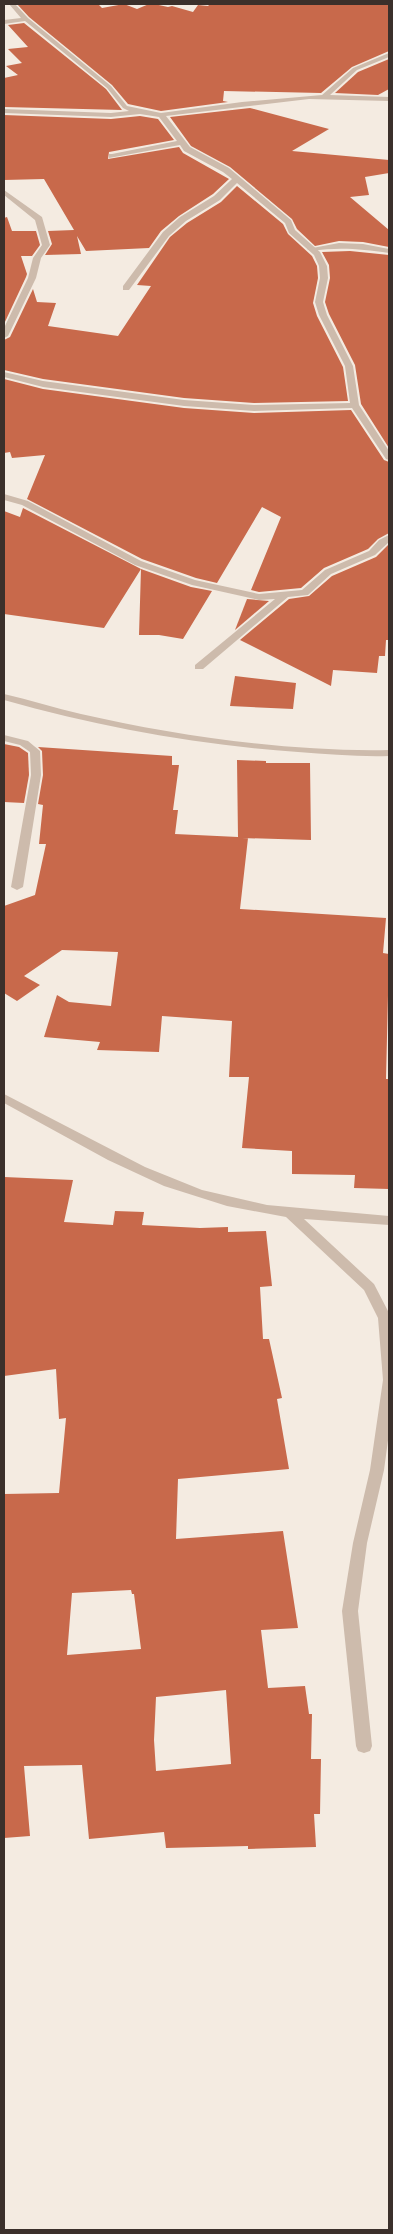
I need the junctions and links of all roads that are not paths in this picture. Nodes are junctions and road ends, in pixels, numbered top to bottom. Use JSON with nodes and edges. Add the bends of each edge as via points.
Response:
{"nodes":[{"id":1,"x":12,"y":4,"type":"edge"},
{"id":2,"x":26,"y":19,"type":"junction"},
{"id":3,"x":4,"y":22,"type":"edge"},
{"id":4,"x":389,"y":54,"type":"edge"},
{"id":5,"x":323,"y":98,"type":"junction"},
{"id":6,"x":389,"y":99,"type":"edge"},
{"id":7,"x":4,"y":111,"type":"edge"},
{"id":8,"x":147,"y":113,"type":"junction"},
{"id":9,"x":161,"y":115,"type":"junction"},
{"id":10,"x":183,"y":142,"type":"junction"},
{"id":11,"x":112,"y":156,"type":"dead end"},
{"id":12,"x":236,"y":179,"type":"junction"},
{"id":13,"x":4,"y":192,"type":"edge"},
{"id":14,"x":311,"y":249,"type":"junction"},
{"id":15,"x":389,"y":251,"type":"edge"},
{"id":16,"x":126,"y":288,"type":"dead end"},
{"id":17,"x":4,"y":336,"type":"edge"},
{"id":18,"x":4,"y":375,"type":"edge"},
{"id":19,"x":355,"y":405,"type":"junction"},
{"id":20,"x":389,"y":457,"type":"edge"},
{"id":21,"x":4,"y":497,"type":"edge"},
{"id":22,"x":389,"y":538,"type":"edge"},
{"id":23,"x":284,"y":596,"type":"junction"},
{"id":24,"x":199,"y":667,"type":"dead end"},
{"id":25,"x":4,"y":698,"type":"edge"},
{"id":26,"x":4,"y":738,"type":"edge"},
{"id":27,"x":389,"y":753,"type":"edge"},
{"id":28,"x":17,"y":887,"type":"dead end"},
{"id":29,"x":4,"y":1098,"type":"edge"},
{"id":30,"x":288,"y":1211,"type":"junction"},
{"id":31,"x":389,"y":1220,"type":"edge"},
{"id":32,"x":389,"y":1378,"type":"edge"},
{"id":33,"x":389,"y":1383,"type":"edge"},
{"id":34,"x":364,"y":1746,"type":"dead end"}],
"edges":[{"from":1,"to":2,"type":"street"},
{"from":2,"to":3,"type":"street"},
{"from":2,"to":8,"type":"street","via":[[109,87],[126,107]]},
{"from":4,"to":5,"type":"street","via":[[355,68]]},
{"from":5,"to":6,"type":"street"},
{"from":5,"to":9,"type":"street"},
{"from":7,"to":8,"type":"street","via":[[111,115]]},
{"from":8,"to":9,"type":"street"},
{"from":9,"to":10,"type":"street"},
{"from":10,"to":11,"type":"street"},
{"from":10,"to":12,"type":"street","via":[[187,149]]},
{"from":12,"to":14,"type":"street","via":[[288,222],[292,231]]},
{"from":12,"to":16,"type":"street","via":[[217,198],[166,234]]},
{"from":13,"to":17,"type":"street","via":[[39,219],[46,245],[37,258],[32,278]]},
{"from":14,"to":15,"type":"street","via":[[339,245]]},
{"from":14,"to":19,"type":"street","via":[[323,266],[319,302],[349,366]]},
{"from":18,"to":19,"type":"street","via":[[43,384],[202,404],[254,408]]},
{"from":19,"to":20,"type":"street"},
{"from":21,"to":23,"type":"street","via":[[25,503],[165,574],[259,597]]},
{"from":22,"to":23,"type":"street","via":[[372,552],[328,572],[305,593]]},
{"from":23,"to":24,"type":"street"},
{"from":25,"to":27,"type":"street","via":[[130,727],[259,747]]},
{"from":26,"to":28,"type":"street","via":[[24,743],[35,751],[36,775]]},
{"from":29,"to":30,"type":"street","via":[[155,1177],[227,1202]]},
{"from":30,"to":31,"type":"street"},
{"from":30,"to":32,"type":"street","via":[[369,1287],[385,1318]]},
{"from":33,"to":34,"type":"street","via":[[377,1470],[360,1543],[350,1611]]}]}
